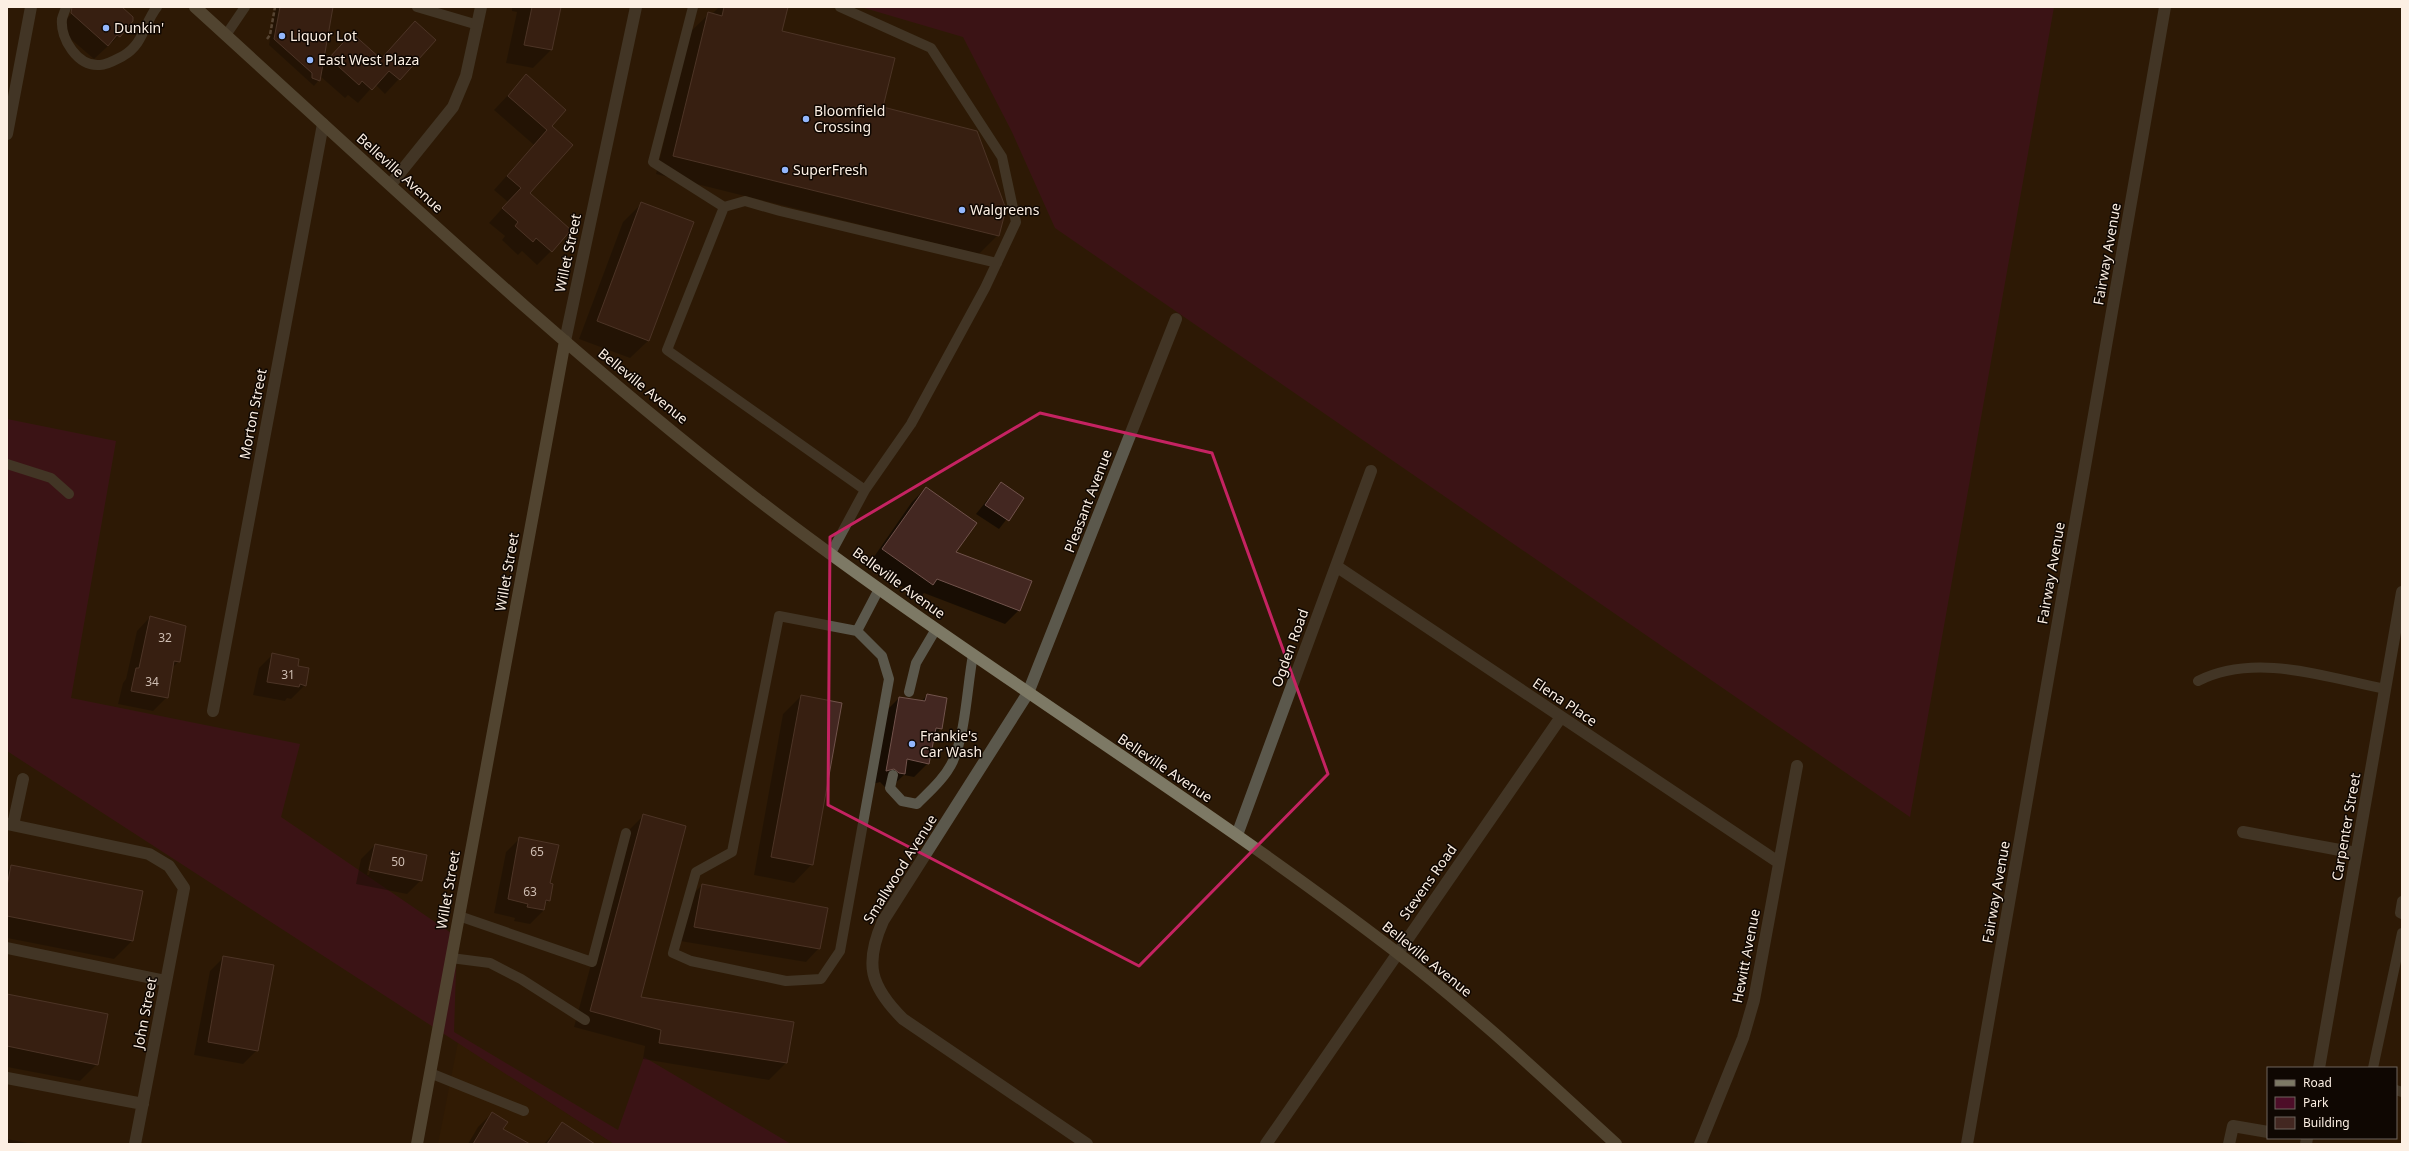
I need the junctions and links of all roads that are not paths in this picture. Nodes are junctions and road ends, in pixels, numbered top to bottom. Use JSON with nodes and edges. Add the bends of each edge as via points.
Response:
{"nodes":[{"id":1,"x":31,"y":7,"type":"edge"},
{"id":2,"x":66,"y":7,"type":"edge"},
{"id":3,"x":157,"y":7,"type":"edge"},
{"id":4,"x":195,"y":7,"type":"edge"},
{"id":5,"x":245,"y":7,"type":"edge"},
{"id":6,"x":417,"y":7,"type":"edge"},
{"id":7,"x":482,"y":7,"type":"edge"},
{"id":8,"x":636,"y":7,"type":"edge"},
{"id":9,"x":693,"y":7,"type":"edge"},
{"id":10,"x":840,"y":7,"type":"edge"},
{"id":11,"x":2165,"y":7,"type":"edge"},
{"id":12,"x":478,"y":25,"type":"junction"},
{"id":13,"x":226,"y":35,"type":"junction"},
{"id":14,"x":323,"y":124,"type":"junction"},
{"id":15,"x":7,"y":134,"type":"edge"},
{"id":16,"x":391,"y":184,"type":"junction"},
{"id":17,"x":724,"y":207,"type":"junction"},
{"id":18,"x":997,"y":263,"type":"junction"},
{"id":19,"x":1176,"y":319,"type":"dead end"},
{"id":20,"x":565,"y":341,"type":"junction"},
{"id":21,"x":7,"y":464,"type":"edge"},
{"id":22,"x":1371,"y":471,"type":"dead end"},
{"id":23,"x":865,"y":490,"type":"junction"},
{"id":24,"x":69,"y":494,"type":"dead end"},
{"id":25,"x":831,"y":553,"type":"junction"},
{"id":26,"x":1336,"y":566,"type":"junction"},
{"id":27,"x":878,"y":589,"type":"junction"},
{"id":28,"x":2402,"y":592,"type":"edge"},
{"id":29,"x":936,"y":629,"type":"junction"},
{"id":30,"x":857,"y":631,"type":"junction"},
{"id":31,"x":973,"y":655,"type":"junction"},
{"id":32,"x":2198,"y":681,"type":"dead end"},
{"id":33,"x":2385,"y":689,"type":"junction"},
{"id":34,"x":909,"y":692,"type":"dead end"},
{"id":35,"x":1028,"y":693,"type":"junction"},
{"id":36,"x":213,"y":711,"type":"dead end"},
{"id":37,"x":1561,"y":717,"type":"junction"},
{"id":38,"x":1797,"y":766,"type":"dead end"},
{"id":39,"x":893,"y":775,"type":"dead end"},
{"id":40,"x":23,"y":778,"type":"dead end"},
{"id":41,"x":10,"y":825,"type":"edge"},
{"id":42,"x":2243,"y":832,"type":"dead end"},
{"id":43,"x":626,"y":833,"type":"dead end"},
{"id":44,"x":1237,"y":835,"type":"junction"},
{"id":45,"x":2356,"y":853,"type":"junction"},
{"id":46,"x":1778,"y":862,"type":"junction"},
{"id":47,"x":2402,"y":901,"type":"edge"},
{"id":48,"x":2402,"y":914,"type":"edge"},
{"id":49,"x":459,"y":916,"type":"junction"},
{"id":50,"x":2402,"y":933,"type":"edge"},
{"id":51,"x":7,"y":948,"type":"edge"},
{"id":52,"x":1397,"y":953,"type":"junction"},
{"id":53,"x":451,"y":958,"type":"junction"},
{"id":54,"x":166,"y":981,"type":"junction"},
{"id":55,"x":585,"y":1020,"type":"dead end"},
{"id":56,"x":2319,"y":1067,"type":"edge"},
{"id":57,"x":2373,"y":1067,"type":"edge"},
{"id":58,"x":430,"y":1074,"type":"junction"},
{"id":59,"x":7,"y":1078,"type":"edge"},
{"id":60,"x":143,"y":1104,"type":"junction"},
{"id":61,"x":524,"y":1111,"type":"dead end"},
{"id":62,"x":2267,"y":1132,"type":"edge"},
{"id":63,"x":135,"y":1144,"type":"edge"},
{"id":64,"x":417,"y":1144,"type":"edge"},
{"id":65,"x":1086,"y":1144,"type":"edge"},
{"id":66,"x":1266,"y":1144,"type":"edge"},
{"id":67,"x":1616,"y":1144,"type":"edge"},
{"id":68,"x":1700,"y":1144,"type":"edge"},
{"id":69,"x":1967,"y":1144,"type":"edge"},
{"id":70,"x":2229,"y":1144,"type":"edge"}],
"edges":[{"from":1,"to":15,"type":"street"},
{"from":2,"to":3,"type":"lane","via":[[62,19],[66,42],[82,61],[100,65],[124,55],[144,35],[150,16]]},
{"from":4,"to":13,"type":"main road","name":"Belleville Avenue"},
{"from":5,"to":13,"type":"lane"},
{"from":6,"to":12,"type":"lane"},
{"from":7,"to":12,"type":"street"},
{"from":8,"to":20,"type":"street","name":"Willet Street"},
{"from":9,"to":17,"type":"lane","via":[[653,162]]},
{"from":10,"to":18,"type":"lane","via":[[931,48],[1002,157],[1016,222]]},
{"from":11,"to":69,"type":"street","name":"Fairway Avenue"},
{"from":12,"to":16,"type":"street","via":[[466,76],[453,107]]},
{"from":13,"to":14,"type":"main road","name":"Belleville Avenue"},
{"from":14,"to":16,"type":"main road","name":"Belleville Avenue"},
{"from":14,"to":36,"type":"street","name":"Morton Street"},
{"from":16,"to":20,"type":"main road","name":"Belleville Avenue"},
{"from":17,"to":18,"type":"lane","via":[[745,200],[780,211]]},
{"from":17,"to":23,"type":"lane","via":[[666,350]]},
{"from":18,"to":23,"type":"lane","via":[[911,424]]},
{"from":19,"to":35,"type":"street","name":"Pleasant Avenue"},
{"from":20,"to":25,"type":"main road","name":"Belleville Avenue","via":[[751,494]]},
{"from":20,"to":49,"type":"main road","name":"Willet Street"},
{"from":21,"to":24,"type":"lane","via":[[51,478]]},
{"from":22,"to":26,"type":"street","name":"Ogden Road"},
{"from":23,"to":25,"type":"lane"},
{"from":25,"to":27,"type":"main road","name":"Belleville Avenue"},
{"from":26,"to":37,"type":"street","name":"Elena Place"},
{"from":26,"to":44,"type":"street","name":"Ogden Road"},
{"from":27,"to":29,"type":"main road","name":"Belleville Avenue"},
{"from":27,"to":30,"type":"lane"},
{"from":28,"to":33,"type":"street","name":"Carpenter Street"},
{"from":29,"to":31,"type":"main road","name":"Belleville Avenue"},
{"from":29,"to":34,"type":"lane","via":[[916,663]]},
{"from":30,"to":30,"type":"lane","via":[[779,616],[732,852],[696,872],[673,953],[691,961],[786,981],[821,979],[840,951],[889,680],[882,656]]},
{"from":31,"to":35,"type":"main road","name":"Belleville Avenue"},
{"from":31,"to":39,"type":"lane","via":[[953,761],[942,778],[917,804],[902,801],[890,788]]},
{"from":32,"to":33,"type":"lane","via":[[2214,673],[2256,667],[2285,669]]},
{"from":33,"to":45,"type":"street","name":"Carpenter Street"},
{"from":35,"to":44,"type":"main road","name":"Belleville Avenue"},
{"from":35,"to":65,"type":"street","name":"Smallwood Avenue","via":[[883,921],[874,941],[871,961],[876,982],[886,1001],[903,1019]]},
{"from":37,"to":46,"type":"street","name":"Elena Place"},
{"from":37,"to":52,"type":"street","name":"Stevens Road"},
{"from":38,"to":46,"type":"street","name":"Hewitt Avenue"},
{"from":40,"to":41,"type":"street"},
{"from":41,"to":54,"type":"street","name":"John Street","via":[[149,854],[169,866],[184,888]]},
{"from":42,"to":45,"type":"street"},
{"from":43,"to":49,"type":"lane","via":[[592,962]]},
{"from":44,"to":52,"type":"main road","name":"Belleville Avenue"},
{"from":45,"to":56,"type":"street","name":"Carpenter Street"},
{"from":46,"to":68,"type":"street","name":"Hewitt Avenue","via":[[1750,1015],[1738,1052]]},
{"from":47,"to":48,"type":"lane"},
{"from":49,"to":53,"type":"main road","name":"Willet Street"},
{"from":50,"to":57,"type":"lane"},
{"from":51,"to":54,"type":"street"},
{"from":52,"to":66,"type":"street","name":"Stevens Road"},
{"from":52,"to":67,"type":"main road","name":"Belleville Avenue","via":[[1477,1019]]},
{"from":53,"to":55,"type":"lane","via":[[490,963],[521,979]]},
{"from":53,"to":58,"type":"main road","name":"Willet Street"},
{"from":54,"to":60,"type":"street","name":"John Street"},
{"from":58,"to":61,"type":"lane"},
{"from":58,"to":64,"type":"main road","name":"Willet Street"},
{"from":59,"to":60,"type":"street"},
{"from":60,"to":63,"type":"street","name":"John Street"},
{"from":62,"to":70,"type":"street","via":[[2233,1126]]}]}
